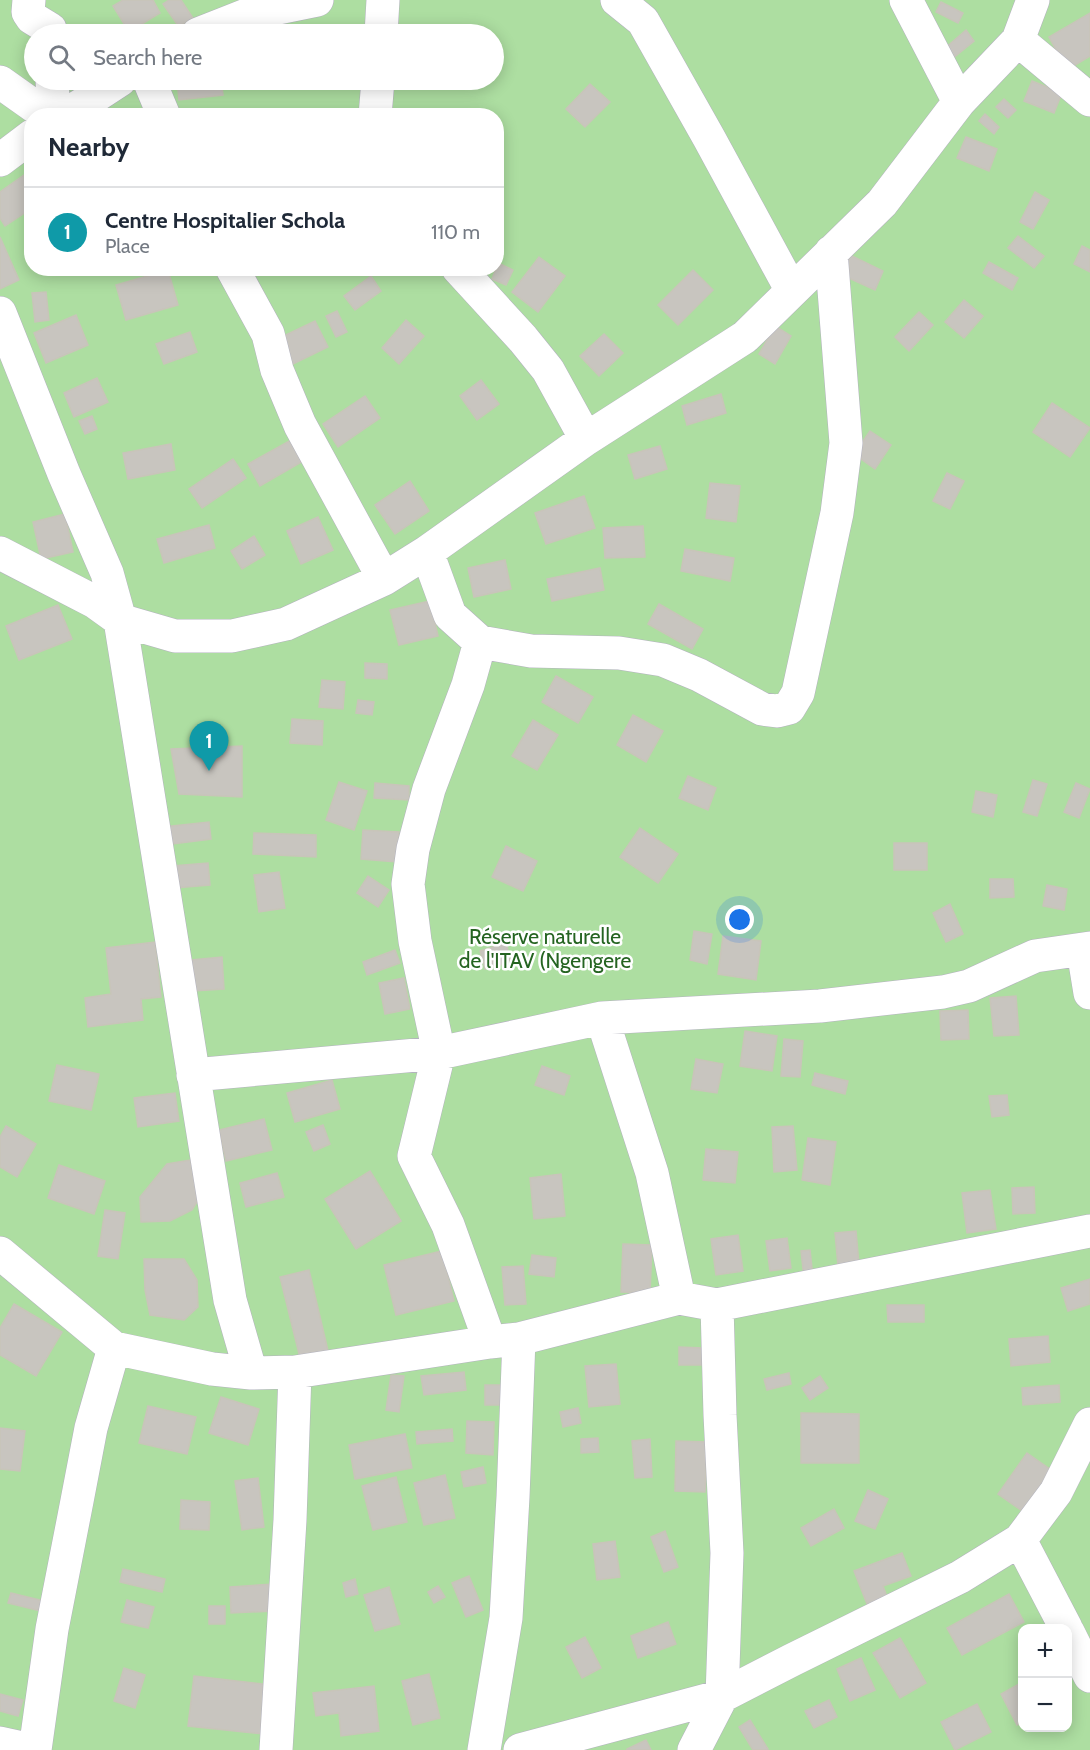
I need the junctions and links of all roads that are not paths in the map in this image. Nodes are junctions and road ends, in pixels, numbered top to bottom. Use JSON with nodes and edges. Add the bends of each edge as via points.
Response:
{"nodes":[{"id":1,"x":29,"y":0,"type":"edge"},
{"id":2,"x":317,"y":0,"type":"edge"},
{"id":3,"x":382,"y":0,"type":"edge"},
{"id":4,"x":617,"y":0,"type":"edge"},
{"id":5,"x":906,"y":0,"type":"edge"},
{"id":6,"x":1033,"y":0,"type":"edge"},
{"id":7,"x":42,"y":24,"type":"edge"},
{"id":8,"x":224,"y":24,"type":"edge"},
{"id":9,"x":381,"y":24,"type":"edge"},
{"id":10,"x":1018,"y":40,"type":"junction"},
{"id":11,"x":0,"y":82,"type":"edge"},
{"id":12,"x":53,"y":90,"type":"edge"},
{"id":13,"x":105,"y":90,"type":"edge"},
{"id":14,"x":152,"y":90,"type":"edge"},
{"id":15,"x":377,"y":90,"type":"edge"},
{"id":16,"x":1090,"y":100,"type":"edge"},
{"id":17,"x":959,"y":102,"type":"junction"},
{"id":18,"x":37,"y":108,"type":"edge"},
{"id":19,"x":54,"y":108,"type":"edge"},
{"id":20,"x":76,"y":108,"type":"edge"},
{"id":21,"x":160,"y":108,"type":"edge"},
{"id":22,"x":376,"y":108,"type":"edge"},
{"id":23,"x":24,"y":142,"type":"edge"},
{"id":24,"x":0,"y":160,"type":"edge"},
{"id":25,"x":831,"y":252,"type":"junction"},
{"id":26,"x":237,"y":276,"type":"edge"},
{"id":27,"x":465,"y":276,"type":"edge"},
{"id":28,"x":792,"y":291,"type":"junction"},
{"id":29,"x":0,"y":313,"type":"edge"},
{"id":30,"x":585,"y":438,"type":"junction"},
{"id":31,"x":427,"y":552,"type":"junction"},
{"id":32,"x":0,"y":553,"type":"edge"},
{"id":33,"x":384,"y":579,"type":"junction"},
{"id":34,"x":120,"y":620,"type":"junction"},
{"id":35,"x":480,"y":642,"type":"junction"},
{"id":36,"x":1086,"y":949,"type":"edge"},
{"id":37,"x":1090,"y":993,"type":"edge"},
{"id":38,"x":602,"y":1018,"type":"junction"},
{"id":39,"x":439,"y":1053,"type":"junction"},
{"id":40,"x":193,"y":1075,"type":"junction"},
{"id":41,"x":1090,"y":1231,"type":"edge"},
{"id":42,"x":0,"y":1253,"type":"edge"},
{"id":43,"x":679,"y":1298,"type":"junction"},
{"id":44,"x":717,"y":1305,"type":"junction"},
{"id":45,"x":505,"y":1340,"type":"junction"},
{"id":46,"x":114,"y":1348,"type":"junction"},
{"id":47,"x":251,"y":1372,"type":"junction"},
{"id":48,"x":295,"y":1372,"type":"junction"},
{"id":49,"x":1090,"y":1424,"type":"edge"},
{"id":50,"x":1020,"y":1540,"type":"junction"},
{"id":51,"x":1064,"y":1624,"type":"edge"},
{"id":52,"x":1072,"y":1640,"type":"edge"},
{"id":53,"x":1090,"y":1676,"type":"edge"},
{"id":54,"x":723,"y":1696,"type":"junction"},
{"id":55,"x":0,"y":1743,"type":"edge"},
{"id":56,"x":34,"y":1750,"type":"edge"},
{"id":57,"x":276,"y":1750,"type":"edge"},
{"id":58,"x":484,"y":1750,"type":"edge"},
{"id":59,"x":520,"y":1750,"type":"edge"},
{"id":60,"x":693,"y":1750,"type":"edge"}],
"edges":[{"from":1,"to":7,"type":"street","via":[[28,12]]},
{"from":2,"to":8,"type":"street","via":[[249,14]]},
{"from":3,"to":9,"type":"street"},
{"from":4,"to":28,"type":"street","via":[[643,21]]},
{"from":5,"to":17,"type":"street"},
{"from":6,"to":10,"type":"street"},
{"from":10,"to":16,"type":"street"},
{"from":10,"to":17,"type":"street"},
{"from":11,"to":18,"type":"street"},
{"from":12,"to":19,"type":"street"},
{"from":13,"to":20,"type":"street"},
{"from":14,"to":21,"type":"street"},
{"from":15,"to":22,"type":"street"},
{"from":17,"to":25,"type":"street","via":[[882,203]]},
{"from":23,"to":24,"type":"street"},
{"from":25,"to":28,"type":"street"},
{"from":25,"to":35,"type":"street","via":[[846,443],[837,513],[798,693],[789,708],[762,709],[663,660],[619,653],[531,651]]},
{"from":26,"to":33,"type":"street","via":[[268,334],[277,370],[300,425]]},
{"from":27,"to":30,"type":"street","via":[[548,370]]},
{"from":28,"to":30,"type":"street","via":[[745,337]]},
{"from":29,"to":34,"type":"street","via":[[107,573]]},
{"from":30,"to":31,"type":"street"},
{"from":31,"to":33,"type":"street"},
{"from":31,"to":35,"type":"street","via":[[450,615]]},
{"from":32,"to":34,"type":"street","via":[[95,602]]},
{"from":33,"to":34,"type":"street","via":[[285,624],[232,636],[175,636]]},
{"from":34,"to":40,"type":"street"},
{"from":35,"to":39,"type":"street","via":[[468,686],[429,789],[408,884],[415,941]]},
{"from":36,"to":37,"type":"street"},
{"from":36,"to":38,"type":"street","via":[[1035,956],[969,986],[943,992],[820,1006]]},
{"from":38,"to":39,"type":"street"},
{"from":38,"to":43,"type":"street","via":[[652,1173]]},
{"from":39,"to":40,"type":"street"},
{"from":39,"to":45,"type":"street","via":[[414,1156]]},
{"from":40,"to":47,"type":"street","via":[[231,1299]]},
{"from":41,"to":44,"type":"street"},
{"from":42,"to":46,"type":"street"},
{"from":43,"to":44,"type":"street"},
{"from":43,"to":45,"type":"street"},
{"from":44,"to":54,"type":"street","via":[[727,1553]]},
{"from":45,"to":48,"type":"street"},
{"from":45,"to":58,"type":"street","via":[[506,1618]]},
{"from":46,"to":47,"type":"street","via":[[212,1369]]},
{"from":46,"to":56,"type":"street","via":[[91,1428],[76,1501]]},
{"from":47,"to":48,"type":"street"},
{"from":48,"to":57,"type":"street"},
{"from":49,"to":50,"type":"street","via":[[1056,1492]]},
{"from":50,"to":51,"type":"street"},
{"from":50,"to":54,"type":"street","via":[[960,1577]]},
{"from":52,"to":53,"type":"street"},
{"from":54,"to":59,"type":"street"},
{"from":54,"to":60,"type":"street"},
{"from":55,"to":56,"type":"street"}]}
